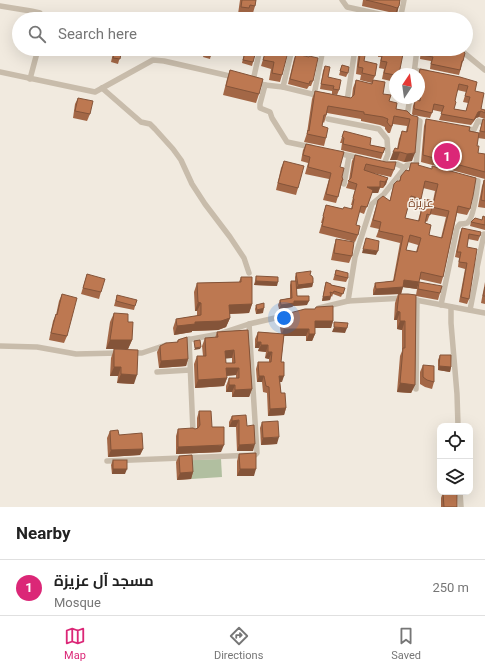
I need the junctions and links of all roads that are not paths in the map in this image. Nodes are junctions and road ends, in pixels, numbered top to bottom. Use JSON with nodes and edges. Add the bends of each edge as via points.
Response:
{"nodes":[{"id":1,"x":342,"y":0,"type":"edge"},
{"id":2,"x":404,"y":0,"type":"edge"},
{"id":3,"x":0,"y":6,"type":"edge"},
{"id":4,"x":36,"y":12,"type":"edge"},
{"id":5,"x":370,"y":12,"type":"edge"},
{"id":6,"x":403,"y":12,"type":"edge"},
{"id":7,"x":36,"y":56,"type":"edge"},
{"id":8,"x":258,"y":56,"type":"edge"},
{"id":9,"x":290,"y":56,"type":"edge"},
{"id":10,"x":322,"y":56,"type":"edge"},
{"id":11,"x":354,"y":56,"type":"edge"},
{"id":12,"x":416,"y":56,"type":"edge"},
{"id":13,"x":468,"y":56,"type":"edge"},
{"id":14,"x":415,"y":68,"type":"edge"},
{"id":15,"x":485,"y":70,"type":"edge"},
{"id":16,"x":0,"y":72,"type":"edge"},
{"id":17,"x":425,"y":73,"type":"edge"},
{"id":18,"x":429,"y":73,"type":"edge"},
{"id":19,"x":30,"y":78,"type":"junction"},
{"id":20,"x":238,"y":78,"type":"edge"},
{"id":21,"x":246,"y":80,"type":"edge"},
{"id":22,"x":253,"y":81,"type":"junction"},
{"id":23,"x":265,"y":85,"type":"junction"},
{"id":24,"x":283,"y":87,"type":"junction"},
{"id":25,"x":102,"y":88,"type":"junction"},
{"id":26,"x":314,"y":95,"type":"junction"},
{"id":27,"x":327,"y":98,"type":"edge"},
{"id":28,"x":341,"y":100,"type":"edge"},
{"id":29,"x":409,"y":104,"type":"edge"},
{"id":30,"x":328,"y":118,"type":"edge"},
{"id":31,"x":420,"y":121,"type":"junction"},
{"id":32,"x":428,"y":122,"type":"edge"},
{"id":33,"x":485,"y":123,"type":"edge"},
{"id":34,"x":458,"y":127,"type":"edge"},
{"id":35,"x":313,"y":148,"type":"edge"},
{"id":36,"x":328,"y":151,"type":"edge"},
{"id":37,"x":349,"y":156,"type":"junction"},
{"id":38,"x":363,"y":159,"type":"edge"},
{"id":39,"x":377,"y":162,"type":"edge"},
{"id":40,"x":384,"y":164,"type":"junction"},
{"id":41,"x":416,"y":165,"type":"junction"},
{"id":42,"x":424,"y":167,"type":"edge"},
{"id":43,"x":404,"y":168,"type":"junction"},
{"id":44,"x":462,"y":177,"type":"edge"},
{"id":45,"x":478,"y":181,"type":"junction"},
{"id":46,"x":485,"y":183,"type":"edge"},
{"id":47,"x":344,"y":184,"type":"edge"},
{"id":48,"x":457,"y":228,"type":"junction"},
{"id":49,"x":464,"y":230,"type":"edge"},
{"id":50,"x":478,"y":233,"type":"edge"},
{"id":51,"x":485,"y":234,"type":"edge"},
{"id":52,"x":249,"y":273,"type":"dead end"},
{"id":53,"x":417,"y":300,"type":"junction"},
{"id":54,"x":348,"y":302,"type":"junction"},
{"id":55,"x":440,"y":304,"type":"junction"},
{"id":56,"x":451,"y":306,"type":"junction"},
{"id":57,"x":312,"y":310,"type":"edge"},
{"id":58,"x":470,"y":310,"type":"junction"},
{"id":59,"x":297,"y":313,"type":"edge"},
{"id":60,"x":485,"y":313,"type":"edge"},
{"id":61,"x":250,"y":324,"type":"junction"},
{"id":62,"x":189,"y":339,"type":"junction"},
{"id":63,"x":0,"y":346,"type":"edge"},
{"id":64,"x":190,"y":370,"type":"junction"},
{"id":65,"x":157,"y":372,"type":"dead end"},
{"id":66,"x":416,"y":389,"type":"edge"},
{"id":67,"x":458,"y":423,"type":"edge"},
{"id":68,"x":193,"y":432,"type":"edge"},
{"id":69,"x":107,"y":462,"type":"dead end"},
{"id":70,"x":460,"y":495,"type":"edge"},
{"id":71,"x":461,"y":507,"type":"edge"}],
"edges":[{"from":1,"to":5,"type":"street","via":[[347,7]]},
{"from":2,"to":6,"type":"street"},
{"from":3,"to":4,"type":"street"},
{"from":7,"to":19,"type":"street"},
{"from":8,"to":22,"type":"street"},
{"from":9,"to":24,"type":"street"},
{"from":10,"to":26,"type":"street"},
{"from":11,"to":28,"type":"street","via":[[347,101]]},
{"from":12,"to":14,"type":"street"},
{"from":13,"to":15,"type":"street"},
{"from":16,"to":19,"type":"street"},
{"from":17,"to":18,"type":"street"},
{"from":19,"to":25,"type":"street","via":[[95,92]]},
{"from":20,"to":25,"type":"street","via":[[153,60]]},
{"from":21,"to":22,"type":"street"},
{"from":22,"to":23,"type":"street"},
{"from":23,"to":24,"type":"street"},
{"from":23,"to":35,"type":"street","via":[[260,108],[270,112],[287,142]]},
{"from":24,"to":26,"type":"street"},
{"from":25,"to":52,"type":"street","via":[[141,122],[150,124],[173,149],[205,204],[244,258]]},
{"from":26,"to":27,"type":"street"},
{"from":29,"to":31,"type":"street","via":[[407,116]]},
{"from":30,"to":40,"type":"street","via":[[379,129],[387,139],[388,154]]},
{"from":31,"to":32,"type":"street"},
{"from":31,"to":41,"type":"street"},
{"from":33,"to":34,"type":"street","via":[[478,121],[474,130]]},
{"from":36,"to":37,"type":"street"},
{"from":37,"to":38,"type":"street"},
{"from":37,"to":47,"type":"street"},
{"from":39,"to":40,"type":"street"},
{"from":40,"to":43,"type":"street","via":[[397,164]]},
{"from":41,"to":42,"type":"street"},
{"from":41,"to":43,"type":"street","via":[[406,165]]},
{"from":43,"to":54,"type":"street","via":[[384,194],[372,204],[355,257]]},
{"from":44,"to":45,"type":"street"},
{"from":45,"to":46,"type":"street"},
{"from":45,"to":48,"type":"street","via":[[471,219]]},
{"from":48,"to":49,"type":"street"},
{"from":48,"to":55,"type":"street"},
{"from":50,"to":51,"type":"street"},
{"from":51,"to":58,"type":"street"},
{"from":53,"to":54,"type":"street","via":[[405,298]]},
{"from":53,"to":55,"type":"street"},
{"from":53,"to":66,"type":"street"},
{"from":54,"to":57,"type":"street"},
{"from":55,"to":56,"type":"street"},
{"from":56,"to":58,"type":"street"},
{"from":56,"to":67,"type":"street"},
{"from":58,"to":60,"type":"street"},
{"from":59,"to":61,"type":"street"},
{"from":61,"to":62,"type":"street","via":[[219,334]]},
{"from":61,"to":69,"type":"street","via":[[257,453],[255,455]]},
{"from":62,"to":63,"type":"street","via":[[142,353],[76,354],[37,347]]},
{"from":62,"to":64,"type":"street"},
{"from":64,"to":65,"type":"street"},
{"from":64,"to":68,"type":"street"},
{"from":70,"to":71,"type":"street"}]}
